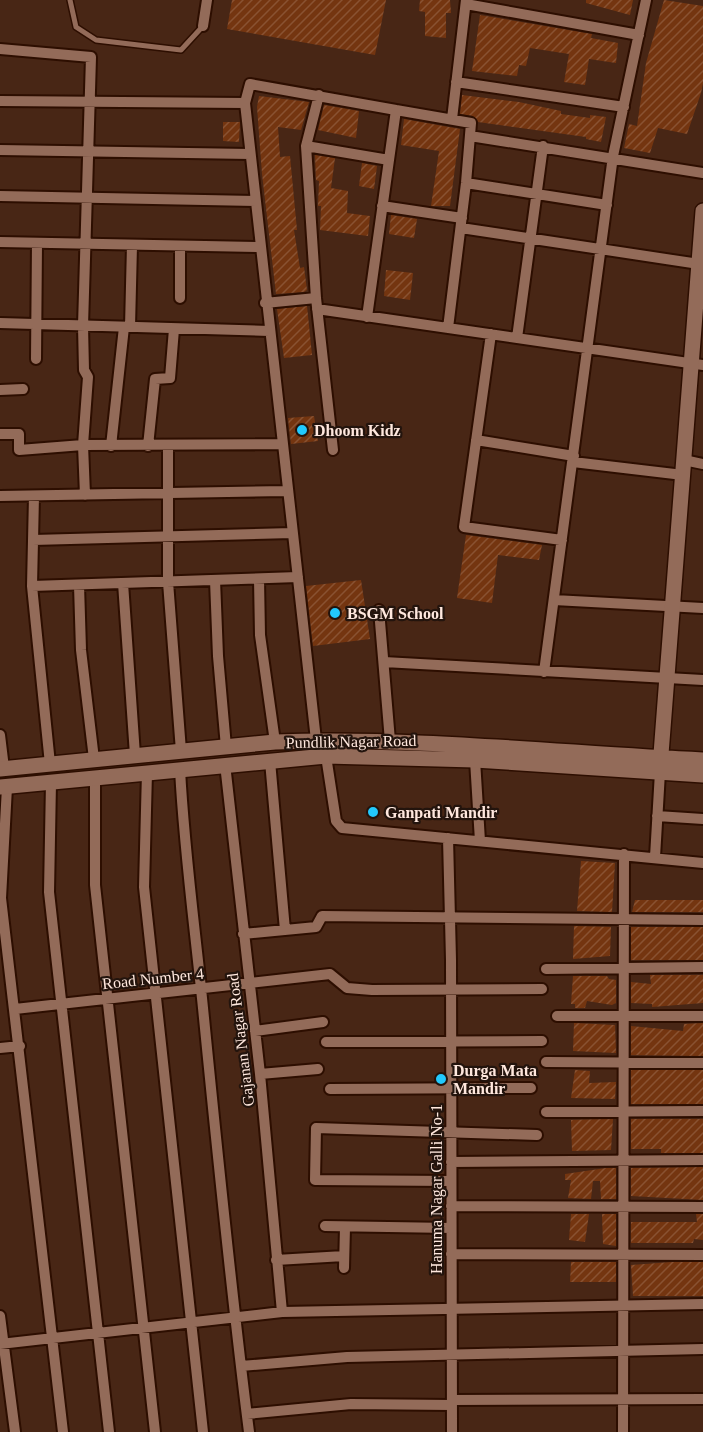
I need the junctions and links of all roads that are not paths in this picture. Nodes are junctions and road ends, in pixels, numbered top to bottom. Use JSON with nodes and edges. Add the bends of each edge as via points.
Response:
{"nodes":[{"id":1,"x":70,"y":0,"type":"edge"},
{"id":2,"x":207,"y":0,"type":"edge"},
{"id":3,"x":646,"y":0,"type":"edge"},
{"id":4,"x":466,"y":2,"type":"edge"},
{"id":5,"x":203,"y":26,"type":"joint"},
{"id":6,"x":639,"y":35,"type":"junction"},
{"id":7,"x":0,"y":49,"type":"edge"},
{"id":8,"x":456,"y":82,"type":"junction"},
{"id":9,"x":320,"y":95,"type":"junction"},
{"id":10,"x":0,"y":101,"type":"edge"},
{"id":11,"x":89,"y":103,"type":"junction"},
{"id":12,"x":245,"y":103,"type":"junction"},
{"id":13,"x":624,"y":107,"type":"junction"},
{"id":14,"x":396,"y":110,"type":"junction"},
{"id":15,"x":452,"y":119,"type":"junction"},
{"id":16,"x":470,"y":136,"type":"junction"},
{"id":17,"x":306,"y":146,"type":"junction"},
{"id":18,"x":543,"y":146,"type":"junction"},
{"id":19,"x":0,"y":150,"type":"edge"},
{"id":20,"x":88,"y":151,"type":"junction"},
{"id":21,"x":250,"y":154,"type":"junction"},
{"id":22,"x":613,"y":156,"type":"junction"},
{"id":23,"x":389,"y":160,"type":"junction"},
{"id":24,"x":703,"y":173,"type":"edge"},
{"id":25,"x":466,"y":183,"type":"junction"},
{"id":26,"x":536,"y":193,"type":"junction"},
{"id":27,"x":0,"y":196,"type":"edge"},
{"id":28,"x":88,"y":198,"type":"junction"},
{"id":29,"x":255,"y":201,"type":"junction"},
{"id":30,"x":607,"y":205,"type":"junction"},
{"id":31,"x":382,"y":206,"type":"junction"},
{"id":32,"x":703,"y":211,"type":"edge"},
{"id":33,"x":461,"y":223,"type":"junction"},
{"id":34,"x":530,"y":239,"type":"junction"},
{"id":35,"x":0,"y":242,"type":"edge"},
{"id":36,"x":37,"y":243,"type":"junction"},
{"id":37,"x":702,"y":243,"type":"edge"},
{"id":38,"x":85,"y":244,"type":"junction"},
{"id":39,"x":132,"y":245,"type":"junction"},
{"id":40,"x":180,"y":246,"type":"junction"},
{"id":41,"x":260,"y":247,"type":"junction"},
{"id":42,"x":601,"y":250,"type":"junction"},
{"id":43,"x":699,"y":264,"type":"junction"},
{"id":44,"x":180,"y":298,"type":"dead end"},
{"id":45,"x":265,"y":303,"type":"junction"},
{"id":46,"x":316,"y":304,"type":"junction"},
{"id":47,"x":367,"y":316,"type":"junction"},
{"id":48,"x":0,"y":323,"type":"edge"},
{"id":49,"x":37,"y":324,"type":"junction"},
{"id":50,"x":82,"y":326,"type":"junction"},
{"id":51,"x":127,"y":327,"type":"junction"},
{"id":52,"x":448,"y":328,"type":"junction"},
{"id":53,"x":174,"y":329,"type":"junction"},
{"id":54,"x":268,"y":331,"type":"junction"},
{"id":55,"x":491,"y":334,"type":"junction"},
{"id":56,"x":517,"y":338,"type":"junction"},
{"id":57,"x":589,"y":348,"type":"junction"},
{"id":58,"x":36,"y":359,"type":"dead end"},
{"id":59,"x":697,"y":364,"type":"edge"},
{"id":60,"x":23,"y":389,"type":"dead end"},
{"id":61,"x":0,"y":390,"type":"edge"},
{"id":62,"x":0,"y":434,"type":"edge"},
{"id":63,"x":476,"y":440,"type":"junction"},
{"id":64,"x":281,"y":444,"type":"junction"},
{"id":65,"x":83,"y":445,"type":"junction"},
{"id":66,"x":111,"y":446,"type":"junction"},
{"id":67,"x":148,"y":446,"type":"junction"},
{"id":68,"x":168,"y":446,"type":"junction"},
{"id":69,"x":333,"y":450,"type":"dead end"},
{"id":70,"x":573,"y":459,"type":"junction"},
{"id":71,"x":703,"y":464,"type":"edge"},
{"id":72,"x":683,"y":467,"type":"junction"},
{"id":73,"x":286,"y":491,"type":"junction"},
{"id":74,"x":169,"y":493,"type":"junction"},
{"id":75,"x":85,"y":495,"type":"junction"},
{"id":76,"x":0,"y":496,"type":"edge"},
{"id":77,"x":34,"y":496,"type":"junction"},
{"id":78,"x":292,"y":532,"type":"junction"},
{"id":79,"x":170,"y":536,"type":"junction"},
{"id":80,"x":33,"y":540,"type":"junction"},
{"id":81,"x":562,"y":540,"type":"junction"},
{"id":82,"x":297,"y":577,"type":"junction"},
{"id":83,"x":259,"y":579,"type":"junction"},
{"id":84,"x":215,"y":580,"type":"junction"},
{"id":85,"x":168,"y":582,"type":"junction"},
{"id":86,"x":123,"y":583,"type":"junction"},
{"id":87,"x":79,"y":585,"type":"junction"},
{"id":88,"x":32,"y":586,"type":"junction"},
{"id":89,"x":554,"y":600,"type":"junction"},
{"id":90,"x":672,"y":606,"type":"junction"},
{"id":91,"x":703,"y":608,"type":"edge"},
{"id":92,"x":379,"y":610,"type":"dead end"},
{"id":93,"x":384,"y":662,"type":"junction"},
{"id":94,"x":544,"y":672,"type":"junction"},
{"id":95,"x":667,"y":679,"type":"junction"},
{"id":96,"x":703,"y":680,"type":"edge"},
{"id":97,"x":0,"y":735,"type":"edge"},
{"id":98,"x":316,"y":740,"type":"junction"},
{"id":99,"x":390,"y":741,"type":"junction"},
{"id":100,"x":274,"y":742,"type":"junction"},
{"id":101,"x":226,"y":747,"type":"junction"},
{"id":102,"x":181,"y":751,"type":"junction"},
{"id":103,"x":135,"y":755,"type":"junction"},
{"id":104,"x":326,"y":756,"type":"junction"},
{"id":105,"x":94,"y":759,"type":"junction"},
{"id":106,"x":475,"y":760,"type":"junction"},
{"id":107,"x":703,"y":760,"type":"edge"},
{"id":108,"x":270,"y":761,"type":"junction"},
{"id":109,"x":50,"y":764,"type":"junction"},
{"id":110,"x":225,"y":764,"type":"junction"},
{"id":111,"x":660,"y":765,"type":"junction"},
{"id":112,"x":2,"y":769,"type":"edge"},
{"id":113,"x":180,"y":769,"type":"junction"},
{"id":114,"x":147,"y":772,"type":"junction"},
{"id":115,"x":703,"y":775,"type":"edge"},
{"id":116,"x":95,"y":778,"type":"junction"},
{"id":117,"x":51,"y":782,"type":"junction"},
{"id":118,"x":3,"y":787,"type":"edge"},
{"id":119,"x":657,"y":816,"type":"junction"},
{"id":120,"x":703,"y":819,"type":"edge"},
{"id":121,"x":448,"y":838,"type":"junction"},
{"id":122,"x":480,"y":841,"type":"junction"},
{"id":123,"x":624,"y":854,"type":"junction"},
{"id":124,"x":654,"y":857,"type":"junction"},
{"id":125,"x":703,"y":863,"type":"edge"},
{"id":126,"x":451,"y":919,"type":"junction"},
{"id":127,"x":624,"y":920,"type":"junction"},
{"id":128,"x":703,"y":920,"type":"edge"},
{"id":129,"x":285,"y":930,"type":"junction"},
{"id":130,"x":243,"y":934,"type":"junction"},
{"id":131,"x":703,"y":967,"type":"edge"},
{"id":132,"x":624,"y":968,"type":"junction"},
{"id":133,"x":546,"y":969,"type":"dead end"},
{"id":134,"x":249,"y":983,"type":"junction"},
{"id":135,"x":201,"y":988,"type":"junction"},
{"id":136,"x":451,"y":989,"type":"junction"},
{"id":137,"x":542,"y":989,"type":"dead end"},
{"id":138,"x":156,"y":993,"type":"junction"},
{"id":139,"x":106,"y":999,"type":"junction"},
{"id":140,"x":61,"y":1004,"type":"junction"},
{"id":141,"x":15,"y":1009,"type":"junction"},
{"id":142,"x":557,"y":1016,"type":"dead end"},
{"id":143,"x":703,"y":1016,"type":"edge"},
{"id":144,"x":625,"y":1018,"type":"junction"},
{"id":145,"x":323,"y":1022,"type":"dead end"},
{"id":146,"x":255,"y":1030,"type":"junction"},
{"id":147,"x":451,"y":1041,"type":"junction"},
{"id":148,"x":542,"y":1041,"type":"dead end"},
{"id":149,"x":326,"y":1042,"type":"dead end"},
{"id":150,"x":20,"y":1046,"type":"junction"},
{"id":151,"x":0,"y":1048,"type":"edge"},
{"id":152,"x":546,"y":1062,"type":"dead end"},
{"id":153,"x":703,"y":1063,"type":"edge"},
{"id":154,"x":625,"y":1064,"type":"junction"},
{"id":155,"x":318,"y":1069,"type":"dead end"},
{"id":156,"x":261,"y":1074,"type":"junction"},
{"id":157,"x":451,"y":1087,"type":"junction"},
{"id":158,"x":531,"y":1088,"type":"dead end"},
{"id":159,"x":330,"y":1089,"type":"dead end"},
{"id":160,"x":546,"y":1112,"type":"dead end"},
{"id":161,"x":624,"y":1112,"type":"junction"},
{"id":162,"x":703,"y":1112,"type":"edge"},
{"id":163,"x":451,"y":1132,"type":"junction"},
{"id":164,"x":537,"y":1135,"type":"dead end"},
{"id":165,"x":703,"y":1160,"type":"edge"},
{"id":166,"x":624,"y":1161,"type":"junction"},
{"id":167,"x":451,"y":1162,"type":"junction"},
{"id":168,"x":451,"y":1180,"type":"junction"},
{"id":169,"x":451,"y":1206,"type":"junction"},
{"id":170,"x":624,"y":1207,"type":"junction"},
{"id":171,"x":703,"y":1207,"type":"edge"},
{"id":172,"x":325,"y":1226,"type":"dead end"},
{"id":173,"x":345,"y":1227,"type":"junction"},
{"id":174,"x":451,"y":1228,"type":"junction"},
{"id":175,"x":452,"y":1254,"type":"junction"},
{"id":176,"x":703,"y":1255,"type":"edge"},
{"id":177,"x":344,"y":1256,"type":"junction"},
{"id":178,"x":624,"y":1256,"type":"junction"},
{"id":179,"x":276,"y":1260,"type":"junction"},
{"id":180,"x":344,"y":1268,"type":"dead end"},
{"id":181,"x":703,"y":1304,"type":"edge"},
{"id":182,"x":624,"y":1305,"type":"junction"},
{"id":183,"x":452,"y":1309,"type":"junction"},
{"id":184,"x":282,"y":1312,"type":"junction"},
{"id":185,"x":0,"y":1316,"type":"edge"},
{"id":186,"x":234,"y":1317,"type":"junction"},
{"id":187,"x":192,"y":1322,"type":"junction"},
{"id":188,"x":144,"y":1327,"type":"junction"},
{"id":189,"x":97,"y":1333,"type":"junction"},
{"id":190,"x":52,"y":1338,"type":"junction"},
{"id":191,"x":2,"y":1344,"type":"edge"},
{"id":192,"x":703,"y":1349,"type":"edge"},
{"id":193,"x":623,"y":1350,"type":"junction"},
{"id":194,"x":452,"y":1354,"type":"junction"},
{"id":195,"x":241,"y":1366,"type":"junction"},
{"id":196,"x":703,"y":1399,"type":"edge"},
{"id":197,"x":623,"y":1400,"type":"junction"},
{"id":198,"x":452,"y":1402,"type":"junction"},
{"id":199,"x":247,"y":1414,"type":"junction"},
{"id":200,"x":15,"y":1432,"type":"edge"},
{"id":201,"x":63,"y":1432,"type":"edge"},
{"id":202,"x":109,"y":1432,"type":"edge"},
{"id":203,"x":155,"y":1432,"type":"edge"},
{"id":204,"x":203,"y":1432,"type":"edge"},
{"id":205,"x":249,"y":1432,"type":"edge"},
{"id":206,"x":452,"y":1432,"type":"edge"},
{"id":207,"x":623,"y":1432,"type":"edge"}],
"edges":[{"from":1,"to":5,"type":"lane","via":[[76,27],[96,40],[181,50]]},
{"from":2,"to":5,"type":"street"},
{"from":3,"to":6,"type":"street"},
{"from":4,"to":6,"type":"street"},
{"from":4,"to":8,"type":"street"},
{"from":6,"to":13,"type":"street"},
{"from":7,"to":11,"type":"street","via":[[91,57]]},
{"from":8,"to":13,"type":"street"},
{"from":8,"to":15,"type":"street"},
{"from":9,"to":12,"type":"street","via":[[250,84]]},
{"from":9,"to":14,"type":"street"},
{"from":9,"to":17,"type":"street"},
{"from":10,"to":11,"type":"street"},
{"from":11,"to":12,"type":"street"},
{"from":11,"to":20,"type":"street"},
{"from":12,"to":21,"type":"street"},
{"from":13,"to":22,"type":"street"},
{"from":14,"to":15,"type":"street"},
{"from":14,"to":23,"type":"street"},
{"from":15,"to":16,"type":"street","via":[[471,123]]},
{"from":16,"to":18,"type":"street"},
{"from":16,"to":25,"type":"street"},
{"from":17,"to":23,"type":"street"},
{"from":17,"to":46,"type":"street"},
{"from":18,"to":22,"type":"street"},
{"from":18,"to":26,"type":"street"},
{"from":19,"to":20,"type":"street"},
{"from":20,"to":21,"type":"street"},
{"from":20,"to":28,"type":"street"},
{"from":21,"to":29,"type":"street"},
{"from":22,"to":24,"type":"street"},
{"from":22,"to":30,"type":"street"},
{"from":23,"to":31,"type":"street"},
{"from":25,"to":26,"type":"street"},
{"from":25,"to":33,"type":"street"},
{"from":26,"to":30,"type":"street"},
{"from":26,"to":34,"type":"street"},
{"from":27,"to":28,"type":"street"},
{"from":28,"to":29,"type":"street"},
{"from":28,"to":38,"type":"street"},
{"from":29,"to":41,"type":"street"},
{"from":30,"to":42,"type":"street"},
{"from":31,"to":33,"type":"street"},
{"from":31,"to":47,"type":"street"},
{"from":32,"to":37,"type":"main road"},
{"from":33,"to":34,"type":"street"},
{"from":33,"to":52,"type":"street"},
{"from":34,"to":42,"type":"street"},
{"from":34,"to":56,"type":"street"},
{"from":35,"to":36,"type":"street"},
{"from":36,"to":38,"type":"street"},
{"from":36,"to":49,"type":"street"},
{"from":37,"to":43,"type":"main road"},
{"from":38,"to":39,"type":"street"},
{"from":38,"to":50,"type":"street"},
{"from":39,"to":40,"type":"street"},
{"from":39,"to":51,"type":"street"},
{"from":40,"to":41,"type":"street"},
{"from":40,"to":44,"type":"street"},
{"from":41,"to":45,"type":"street"},
{"from":42,"to":43,"type":"street"},
{"from":42,"to":57,"type":"street"},
{"from":43,"to":59,"type":"main road"},
{"from":45,"to":46,"type":"street"},
{"from":45,"to":54,"type":"street"},
{"from":46,"to":47,"type":"street"},
{"from":46,"to":69,"type":"street"},
{"from":47,"to":52,"type":"street"},
{"from":48,"to":49,"type":"street"},
{"from":49,"to":50,"type":"street"},
{"from":49,"to":58,"type":"street"},
{"from":50,"to":51,"type":"street"},
{"from":50,"to":65,"type":"street","via":[[84,370],[88,376]]},
{"from":51,"to":53,"type":"street"},
{"from":51,"to":66,"type":"street"},
{"from":52,"to":55,"type":"street"},
{"from":53,"to":54,"type":"street"},
{"from":53,"to":67,"type":"street","via":[[170,378],[155,379]]},
{"from":54,"to":64,"type":"street"},
{"from":55,"to":56,"type":"street"},
{"from":55,"to":63,"type":"street"},
{"from":56,"to":57,"type":"street"},
{"from":57,"to":59,"type":"street"},
{"from":57,"to":70,"type":"street"},
{"from":59,"to":72,"type":"main road"},
{"from":60,"to":61,"type":"street"},
{"from":62,"to":65,"type":"street","via":[[19,434],[19,450]]},
{"from":63,"to":70,"type":"street"},
{"from":63,"to":81,"type":"street","via":[[464,527]]},
{"from":64,"to":68,"type":"street"},
{"from":64,"to":73,"type":"street"},
{"from":65,"to":66,"type":"street"},
{"from":65,"to":75,"type":"street"},
{"from":66,"to":67,"type":"street"},
{"from":67,"to":68,"type":"street"},
{"from":68,"to":74,"type":"street"},
{"from":70,"to":72,"type":"street"},
{"from":70,"to":81,"type":"street"},
{"from":71,"to":72,"type":"street"},
{"from":72,"to":90,"type":"main road"},
{"from":73,"to":74,"type":"street"},
{"from":73,"to":78,"type":"street"},
{"from":74,"to":75,"type":"street"},
{"from":74,"to":79,"type":"street"},
{"from":75,"to":77,"type":"street"},
{"from":76,"to":77,"type":"street"},
{"from":77,"to":80,"type":"street"},
{"from":78,"to":79,"type":"street"},
{"from":78,"to":82,"type":"street"},
{"from":79,"to":80,"type":"street"},
{"from":79,"to":85,"type":"street"},
{"from":80,"to":88,"type":"street"},
{"from":81,"to":89,"type":"street"},
{"from":82,"to":83,"type":"street"},
{"from":82,"to":98,"type":"street"},
{"from":83,"to":84,"type":"street"},
{"from":83,"to":100,"type":"street","via":[[260,635]]},
{"from":84,"to":85,"type":"street"},
{"from":84,"to":101,"type":"street"},
{"from":85,"to":86,"type":"street"},
{"from":85,"to":102,"type":"street"},
{"from":86,"to":87,"type":"street"},
{"from":86,"to":103,"type":"street"},
{"from":87,"to":88,"type":"street"},
{"from":87,"to":105,"type":"street","via":[[81,650]]},
{"from":88,"to":109,"type":"street"},
{"from":89,"to":90,"type":"street"},
{"from":89,"to":94,"type":"street"},
{"from":90,"to":91,"type":"street"},
{"from":90,"to":95,"type":"main road"},
{"from":92,"to":93,"type":"street"},
{"from":93,"to":94,"type":"street"},
{"from":93,"to":99,"type":"street"},
{"from":94,"to":95,"type":"street"},
{"from":95,"to":96,"type":"street"},
{"from":95,"to":111,"type":"main road"},
{"from":97,"to":112,"type":"street"},
{"from":98,"to":99,"type":"main road","name":"Pundlik Nagar Road"},
{"from":98,"to":100,"type":"main road","name":"Pundlik Nagar Road"},
{"from":98,"to":104,"type":"street"},
{"from":99,"to":111,"type":"main road","name":"Pundlik Nagar Road","via":[[449,742]]},
{"from":100,"to":101,"type":"main road","name":"Pundlik Nagar Road"},
{"from":101,"to":102,"type":"main road","name":"Pundlik Nagar Road"},
{"from":102,"to":103,"type":"main road","name":"Pundlik Nagar Road"},
{"from":103,"to":105,"type":"main road","name":"Pundlik Nagar Road"},
{"from":104,"to":106,"type":"main road","name":"Pundlik Nagar Road"},
{"from":104,"to":108,"type":"main road","name":"Pundlik Nagar Road"},
{"from":104,"to":121,"type":"street","via":[[336,820],[342,828]]},
{"from":105,"to":109,"type":"main road","name":"Pundlik Nagar Road"},
{"from":106,"to":111,"type":"main road","name":"Pundlik Nagar Road"},
{"from":106,"to":122,"type":"street"},
{"from":107,"to":111,"type":"main road","name":"Pundlik Nagar Road"},
{"from":108,"to":110,"type":"main road","name":"Pundlik Nagar Road"},
{"from":108,"to":129,"type":"street"},
{"from":109,"to":112,"type":"main road","name":"Pundlik Nagar Road"},
{"from":110,"to":113,"type":"main road","name":"Pundlik Nagar Road"},
{"from":110,"to":130,"type":"street","name":"Gajanan Nagar Road"},
{"from":111,"to":115,"type":"main road","name":"Pundlik Nagar Road"},
{"from":111,"to":119,"type":"street"},
{"from":113,"to":114,"type":"main road","name":"Pundlik Nagar Road"},
{"from":113,"to":135,"type":"street","via":[[184,849]]},
{"from":114,"to":116,"type":"main road","name":"Pundlik Nagar Road"},
{"from":114,"to":138,"type":"street","via":[[144,887]]},
{"from":116,"to":117,"type":"main road","name":"Pundlik Nagar Road"},
{"from":116,"to":139,"type":"street","via":[[95,885]]},
{"from":117,"to":118,"type":"main road","name":"Pundlik Nagar Road"},
{"from":117,"to":140,"type":"street","via":[[49,892]]},
{"from":118,"to":141,"type":"street","via":[[1,898]]},
{"from":119,"to":120,"type":"street"},
{"from":119,"to":124,"type":"street"},
{"from":121,"to":122,"type":"street"},
{"from":121,"to":126,"type":"street","name":"Hanuma Nagar Galli No-1"},
{"from":122,"to":123,"type":"street"},
{"from":123,"to":124,"type":"street"},
{"from":123,"to":127,"type":"street"},
{"from":124,"to":125,"type":"street"},
{"from":126,"to":127,"type":"street"},
{"from":126,"to":129,"type":"street","via":[[322,916],[316,927]]},
{"from":126,"to":136,"type":"street","name":"Hanuma Nagar Galli No-1"},
{"from":127,"to":128,"type":"street"},
{"from":127,"to":132,"type":"street"},
{"from":129,"to":130,"type":"street"},
{"from":130,"to":134,"type":"street","name":"Gajanan Nagar Road"},
{"from":131,"to":132,"type":"street"},
{"from":132,"to":133,"type":"street"},
{"from":132,"to":144,"type":"street"},
{"from":134,"to":135,"type":"street","name":"Road Number 4"},
{"from":134,"to":136,"type":"street","name":"Road Number 4","via":[[330,974],[347,988]]},
{"from":134,"to":146,"type":"street","name":"Gajanan Nagar Road"},
{"from":135,"to":138,"type":"street","name":"Road Number 4"},
{"from":135,"to":186,"type":"street"},
{"from":136,"to":137,"type":"street","name":"Road Number 4"},
{"from":136,"to":147,"type":"street","name":"Hanuma Nagar Galli No-1"},
{"from":138,"to":139,"type":"street","name":"Road Number 4"},
{"from":138,"to":187,"type":"street"},
{"from":139,"to":140,"type":"street","name":"Road Number 4"},
{"from":139,"to":188,"type":"street"},
{"from":140,"to":141,"type":"street","name":"Road Number 4"},
{"from":140,"to":189,"type":"street"},
{"from":141,"to":150,"type":"street"},
{"from":142,"to":144,"type":"street"},
{"from":143,"to":144,"type":"street"},
{"from":144,"to":154,"type":"street"},
{"from":145,"to":146,"type":"street"},
{"from":146,"to":156,"type":"street","name":"Gajanan Nagar Road"},
{"from":147,"to":148,"type":"street"},
{"from":147,"to":149,"type":"street"},
{"from":147,"to":157,"type":"street","name":"Hanuma Nagar Galli No-1"},
{"from":150,"to":151,"type":"street"},
{"from":150,"to":190,"type":"street"},
{"from":152,"to":154,"type":"street"},
{"from":153,"to":154,"type":"street"},
{"from":154,"to":161,"type":"street"},
{"from":155,"to":156,"type":"street"},
{"from":156,"to":179,"type":"street","name":"Gajanan Nagar Road"},
{"from":157,"to":158,"type":"street"},
{"from":157,"to":159,"type":"street"},
{"from":157,"to":163,"type":"street","name":"Hanuma Nagar Galli No-1"},
{"from":160,"to":161,"type":"street"},
{"from":161,"to":162,"type":"street"},
{"from":161,"to":166,"type":"street"},
{"from":163,"to":164,"type":"street"},
{"from":163,"to":167,"type":"street","name":"Hanuma Nagar Galli No-1"},
{"from":163,"to":168,"type":"street","via":[[316,1128],[315,1180]]},
{"from":165,"to":166,"type":"street"},
{"from":166,"to":167,"type":"street"},
{"from":166,"to":170,"type":"street"},
{"from":167,"to":168,"type":"street","name":"Hanuma Nagar Galli No-1"},
{"from":168,"to":169,"type":"street","name":"Hanuma Nagar Galli No-1"},
{"from":169,"to":170,"type":"street"},
{"from":169,"to":174,"type":"street","name":"Hanuma Nagar Galli No-1"},
{"from":170,"to":171,"type":"street"},
{"from":170,"to":178,"type":"street"},
{"from":172,"to":173,"type":"street"},
{"from":173,"to":174,"type":"street"},
{"from":173,"to":177,"type":"street"},
{"from":174,"to":175,"type":"street","name":"Hanuma Nagar Galli No-1"},
{"from":175,"to":178,"type":"street"},
{"from":175,"to":183,"type":"street","name":"Hanuma Nagar Galli No-1"},
{"from":176,"to":178,"type":"street"},
{"from":177,"to":179,"type":"street"},
{"from":177,"to":180,"type":"street"},
{"from":178,"to":182,"type":"street"},
{"from":179,"to":184,"type":"street","name":"Gajanan Nagar Road"},
{"from":181,"to":182,"type":"street"},
{"from":182,"to":183,"type":"street"},
{"from":182,"to":193,"type":"street"},
{"from":183,"to":184,"type":"street"},
{"from":183,"to":194,"type":"street","name":"Hanuma Nagar Galli No-1"},
{"from":184,"to":186,"type":"street"},
{"from":185,"to":191,"type":"street"},
{"from":186,"to":187,"type":"street"},
{"from":186,"to":195,"type":"street"},
{"from":187,"to":188,"type":"street"},
{"from":187,"to":204,"type":"street"},
{"from":188,"to":189,"type":"street"},
{"from":188,"to":203,"type":"street"},
{"from":189,"to":190,"type":"street"},
{"from":189,"to":202,"type":"street"},
{"from":190,"to":191,"type":"street"},
{"from":190,"to":201,"type":"street"},
{"from":191,"to":200,"type":"street"},
{"from":192,"to":193,"type":"street"},
{"from":193,"to":194,"type":"street"},
{"from":193,"to":197,"type":"street"},
{"from":194,"to":195,"type":"street","via":[[346,1357]]},
{"from":194,"to":198,"type":"street","name":"Hanuma Nagar Galli No-1"},
{"from":195,"to":199,"type":"street"},
{"from":196,"to":197,"type":"street"},
{"from":197,"to":198,"type":"street"},
{"from":197,"to":207,"type":"street"},
{"from":198,"to":199,"type":"street","via":[[351,1404]]},
{"from":198,"to":206,"type":"street","name":"Hanuma Nagar Galli No-1"},
{"from":199,"to":205,"type":"street"}]}
